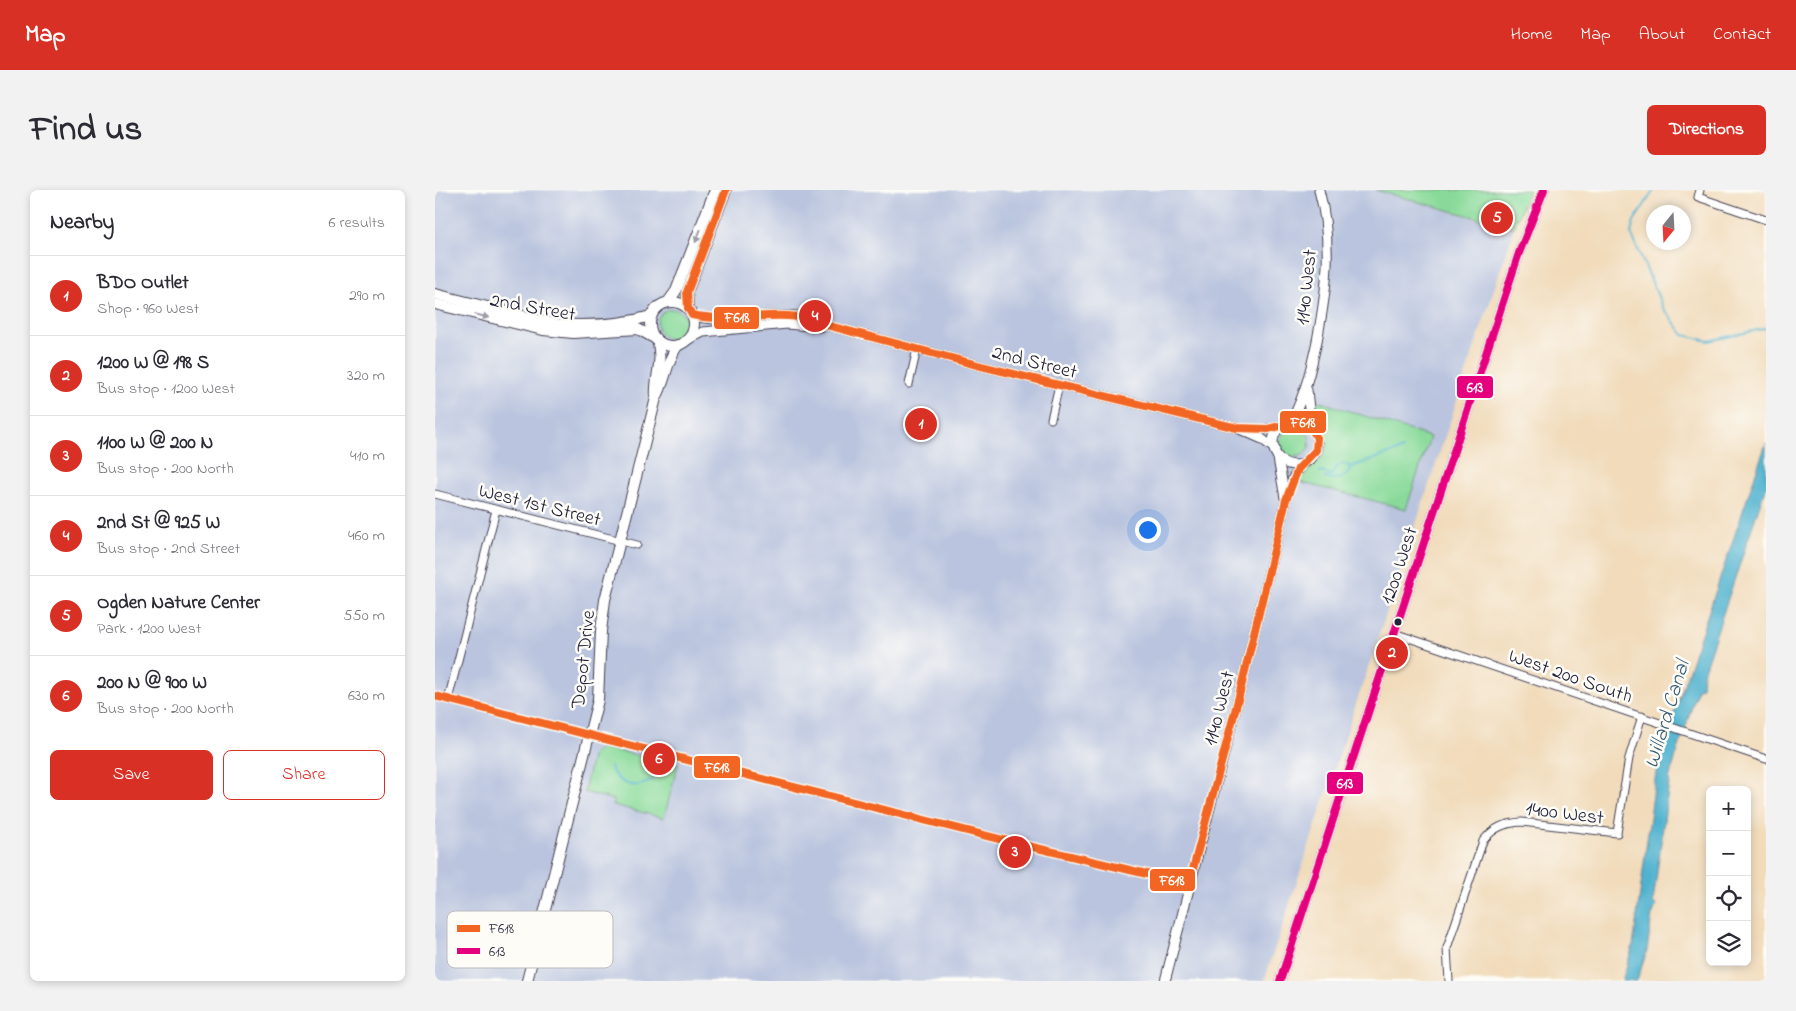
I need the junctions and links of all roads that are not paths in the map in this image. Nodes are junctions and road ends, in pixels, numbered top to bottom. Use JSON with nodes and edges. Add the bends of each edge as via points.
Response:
{"nodes":[{"id":1,"x":715,"y":190,"type":"edge"},
{"id":2,"x":726,"y":190,"type":"edge"},
{"id":3,"x":1319,"y":190,"type":"edge"},
{"id":4,"x":1544,"y":190,"type":"edge"},
{"id":5,"x":1700,"y":190,"type":"edge"},
{"id":6,"x":1766,"y":220,"type":"edge"},
{"id":7,"x":435,"y":294,"type":"edge"},
{"id":8,"x":668,"y":302,"type":"junction"},
{"id":9,"x":435,"y":304,"type":"edge"},
{"id":10,"x":690,"y":312,"type":"junction"},
{"id":11,"x":651,"y":316,"type":"junction"},
{"id":12,"x":826,"y":325,"type":"junction"},
{"id":13,"x":655,"y":339,"type":"junction"},
{"id":14,"x":689,"y":339,"type":"junction"},
{"id":15,"x":678,"y":345,"type":"junction"},
{"id":16,"x":917,"y":350,"type":"junction"},
{"id":17,"x":909,"y":384,"type":"dead end"},
{"id":18,"x":1059,"y":385,"type":"junction"},
{"id":19,"x":1307,"y":387,"type":"junction"},
{"id":20,"x":656,"y":398,"type":"junction"},
{"id":21,"x":1051,"y":419,"type":"dead end"},
{"id":22,"x":1292,"y":420,"type":"junction"},
{"id":23,"x":1280,"y":427,"type":"junction"},
{"id":24,"x":1237,"y":428,"type":"junction"},
{"id":25,"x":1311,"y":428,"type":"junction"},
{"id":26,"x":1277,"y":454,"type":"junction"},
{"id":27,"x":1303,"y":463,"type":"junction"},
{"id":28,"x":435,"y":494,"type":"edge"},
{"id":29,"x":1285,"y":500,"type":"junction"},
{"id":30,"x":497,"y":510,"type":"junction"},
{"id":31,"x":620,"y":541,"type":"junction"},
{"id":32,"x":637,"y":545,"type":"dead end"},
{"id":33,"x":1394,"y":634,"type":"junction"},
{"id":34,"x":435,"y":696,"type":"edge"},
{"id":35,"x":448,"y":700,"type":"junction"},
{"id":36,"x":1642,"y":716,"type":"junction"},
{"id":37,"x":590,"y":735,"type":"junction"},
{"id":38,"x":1766,"y":759,"type":"edge"},
{"id":39,"x":1189,"y":884,"type":"junction"},
{"id":40,"x":545,"y":911,"type":"edge"},
{"id":41,"x":530,"y":968,"type":"edge"},
{"id":42,"x":527,"y":981,"type":"edge"},
{"id":43,"x":1165,"y":981,"type":"edge"},
{"id":44,"x":1280,"y":981,"type":"edge"},
{"id":45,"x":1449,"y":981,"type":"edge"}],
"edges":[{"from":1,"to":8,"type":"main road","one_way":true},
{"from":2,"to":10,"type":"main road","via":[[687,292]]},
{"from":3,"to":19,"type":"street","name":"1140 West","via":[[1326,221],[1328,276]]},
{"from":4,"to":33,"type":"street","name":"1200 West","via":[[1522,244]]},
{"from":5,"to":6,"type":"street","via":[[1698,197],[1708,202]]},
{"from":7,"to":11,"type":"main road","name":"2nd Street","via":[[555,324],[638,320]]},
{"from":8,"to":10,"type":"main road","via":[[680,303]]},
{"from":8,"to":11,"type":"main road","via":[[658,306]]},
{"from":9,"to":13,"type":"main road","name":"2nd Street","one_way":true,"via":[[543,330],[573,333],[638,329]]},
{"from":10,"to":12,"type":"street","name":"2nd Street","via":[[709,320],[782,316],[819,320]]},
{"from":10,"to":14,"type":"main road","via":[[694,324]]},
{"from":11,"to":13,"type":"main road","via":[[649,324]]},
{"from":12,"to":14,"type":"street","name":"2nd Street","via":[[787,324],[703,332]]},
{"from":12,"to":16,"type":"street","name":"2nd Street"},
{"from":13,"to":15,"type":"main road","via":[[667,346]]},
{"from":13,"to":20,"type":"main road","name":"Depot Drive","via":[[661,354],[654,384]]},
{"from":14,"to":15,"type":"main road"},
{"from":15,"to":20,"type":"main road","name":"Depot Drive"},
{"from":16,"to":17,"type":"street"},
{"from":16,"to":18,"type":"street","name":"2nd Street"},
{"from":18,"to":21,"type":"street"},
{"from":18,"to":24,"type":"street","name":"2nd Street"},
{"from":19,"to":22,"type":"street","name":"1140 West"},
{"from":19,"to":25,"type":"street","name":"1140 West"},
{"from":20,"to":31,"type":"main road","name":"Depot Drive"},
{"from":22,"to":23,"type":"street"},
{"from":22,"to":25,"type":"street","via":[[1306,423]]},
{"from":23,"to":24,"type":"street","name":"2nd Street","via":[[1261,430]]},
{"from":23,"to":26,"type":"street","via":[[1274,437]]},
{"from":24,"to":26,"type":"street","name":"2nd Street","via":[[1262,439]]},
{"from":25,"to":27,"type":"street","via":[[1316,448],[1309,460]]},
{"from":26,"to":27,"type":"street","via":[[1290,464]]},
{"from":26,"to":29,"type":"street","name":"1140 West"},
{"from":27,"to":29,"type":"street","name":"1140 West"},
{"from":28,"to":30,"type":"street","name":"West 1st Street"},
{"from":29,"to":39,"type":"street","name":"1140 West","via":[[1241,687]]},
{"from":30,"to":31,"type":"street","name":"West 1st Street"},
{"from":30,"to":35,"type":"street"},
{"from":31,"to":32,"type":"street","name":"West 1st Street"},
{"from":31,"to":37,"type":"main road","name":"Depot Drive","via":[[603,616],[599,692]]},
{"from":33,"to":36,"type":"street","name":"West 200 South"},
{"from":33,"to":44,"type":"street","name":"1200 West"},
{"from":34,"to":35,"type":"street"},
{"from":35,"to":37,"type":"street"},
{"from":36,"to":38,"type":"street","name":"West 200 South"},
{"from":36,"to":45,"type":"street","name":"1400 West","via":[[1629,758],[1617,833],[1522,822],[1496,828],[1483,841],[1447,948]]},
{"from":37,"to":39,"type":"street"},
{"from":37,"to":40,"type":"main road","name":"Depot Drive"},
{"from":39,"to":43,"type":"street","name":"1140 West"},
{"from":41,"to":42,"type":"main road","name":"Depot Drive"}]}
